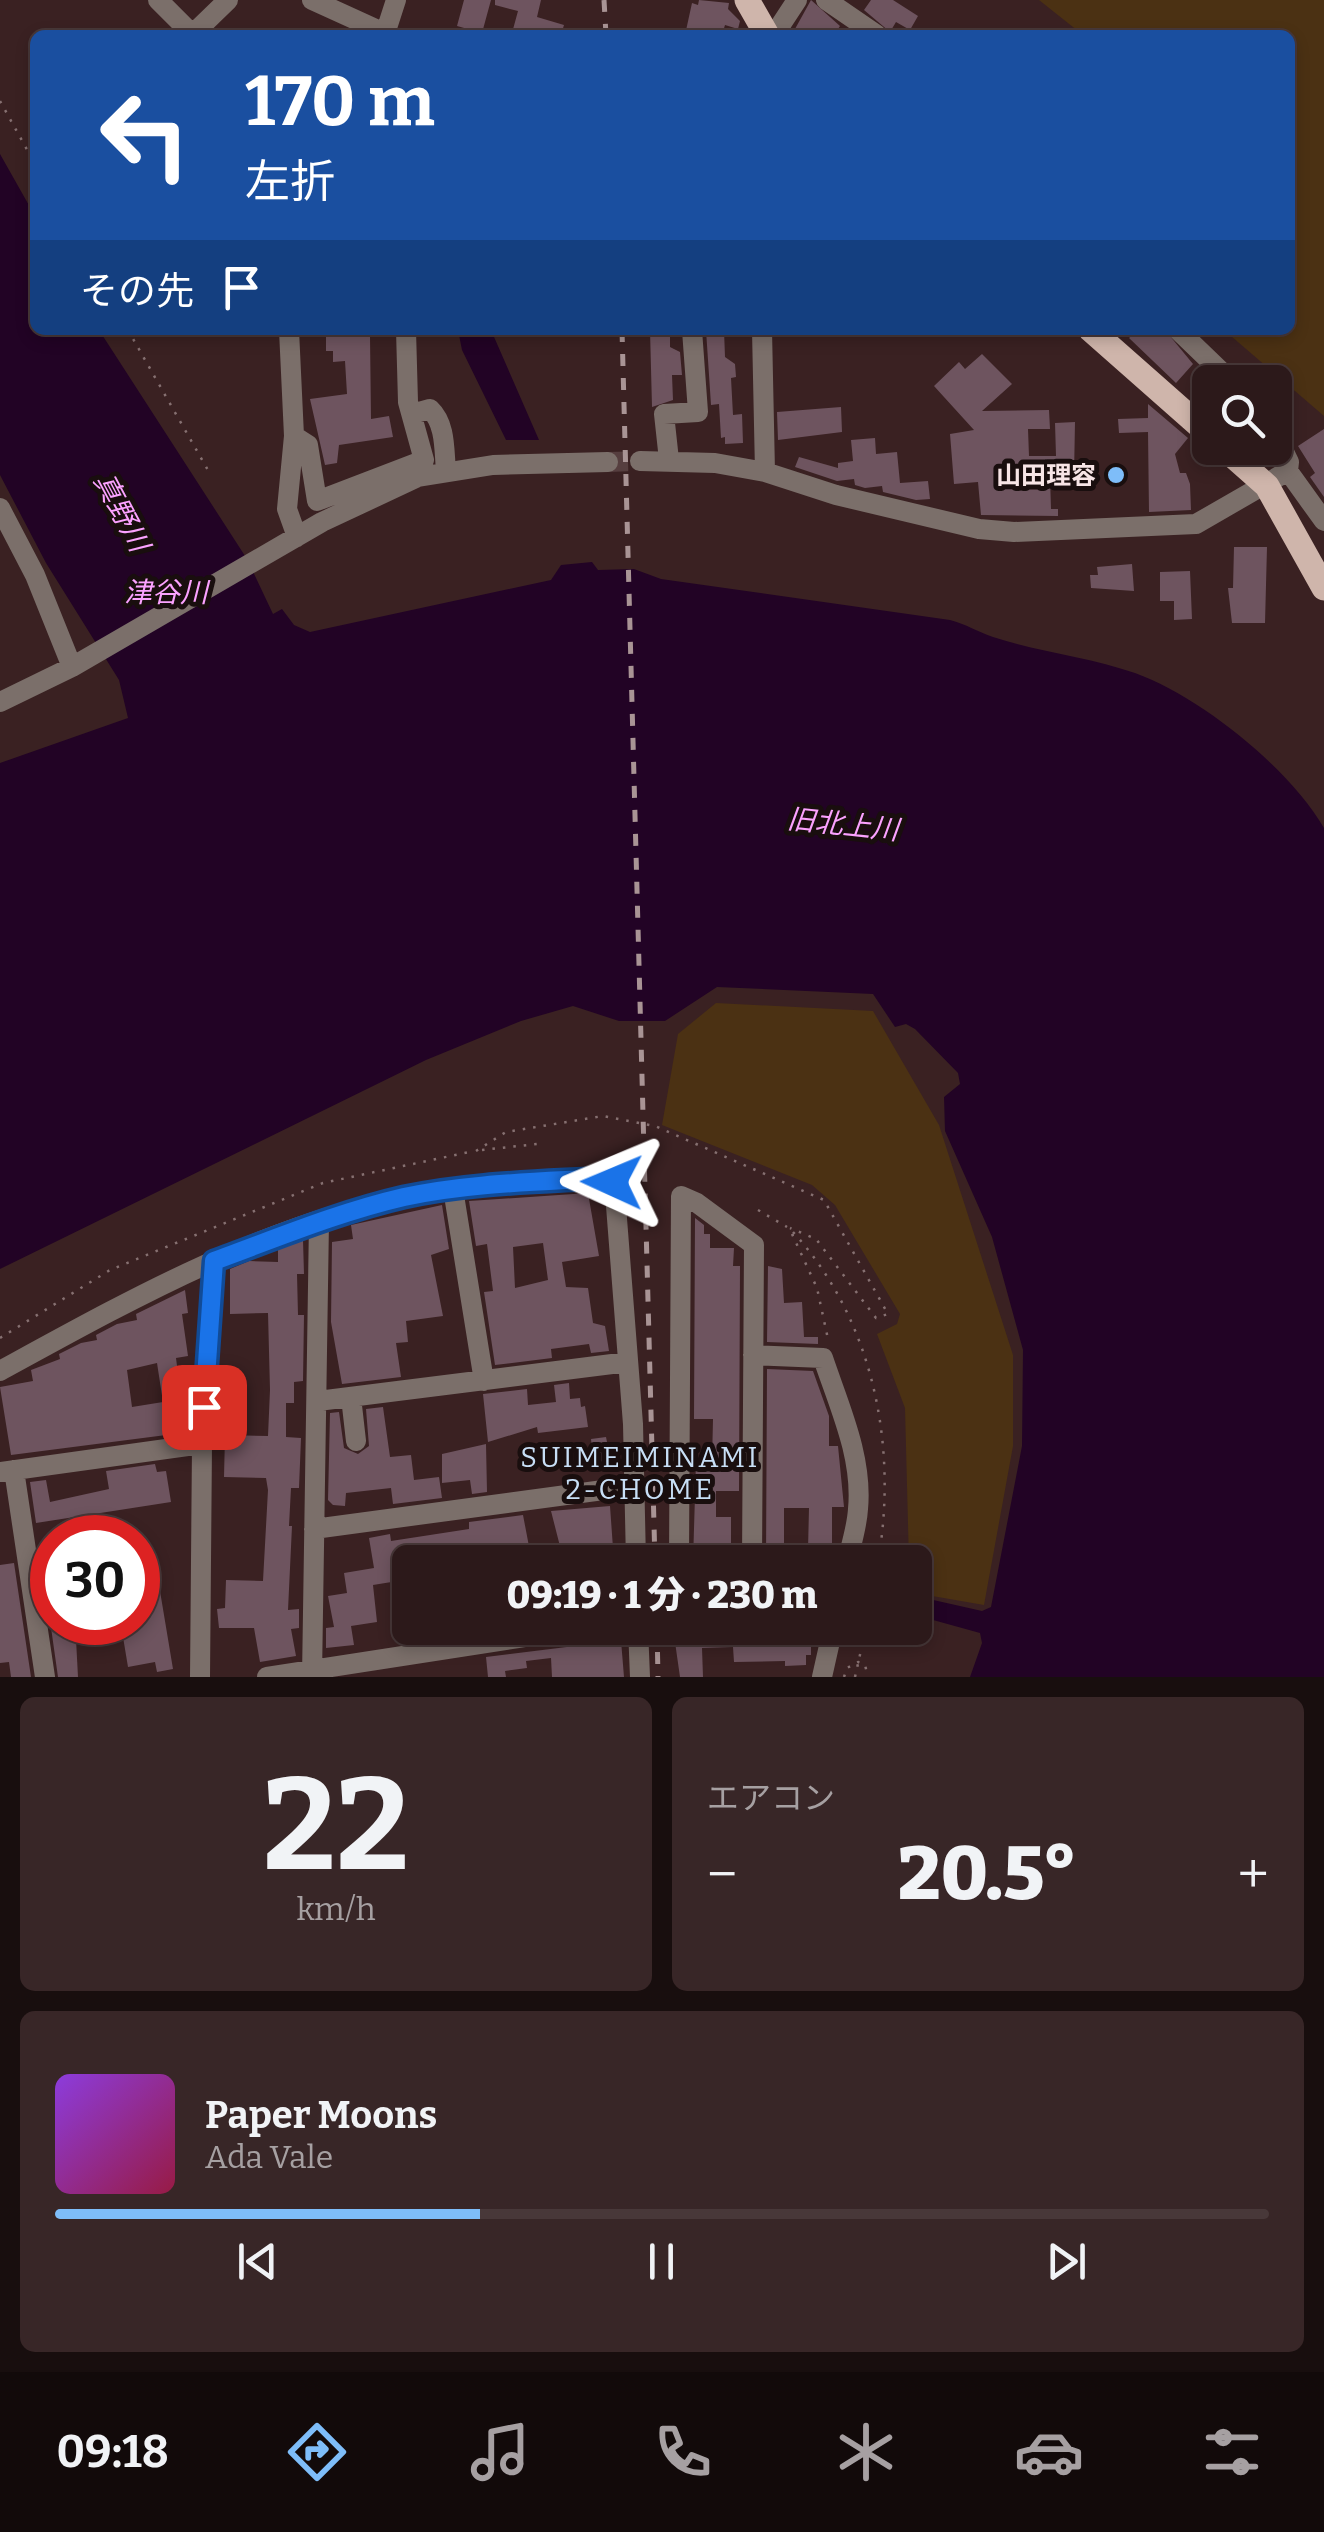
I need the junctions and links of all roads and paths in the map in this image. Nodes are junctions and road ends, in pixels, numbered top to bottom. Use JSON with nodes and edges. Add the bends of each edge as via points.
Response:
{"nodes":[{"id":1,"x":158,"y":0,"type":"edge"},
{"id":2,"x":228,"y":0,"type":"edge"},
{"id":3,"x":312,"y":0,"type":"edge"},
{"id":4,"x":396,"y":0,"type":"edge"},
{"id":5,"x":747,"y":0,"type":"edge"},
{"id":6,"x":797,"y":0,"type":"edge"},
{"id":7,"x":826,"y":0,"type":"edge"},
{"id":8,"x":189,"y":30,"type":"edge"},
{"id":9,"x":197,"y":30,"type":"edge"},
{"id":10,"x":378,"y":30,"type":"edge"},
{"id":11,"x":388,"y":30,"type":"edge"},
{"id":12,"x":768,"y":30,"type":"edge"},
{"id":13,"x":775,"y":30,"type":"edge"},
{"id":14,"x":870,"y":30,"type":"edge"},
{"id":15,"x":0,"y":102,"type":"edge"},
{"id":16,"x":30,"y":155,"type":"edge"},
{"id":17,"x":131,"y":335,"type":"edge"},
{"id":18,"x":289,"y":335,"type":"edge"},
{"id":19,"x":406,"y":335,"type":"edge"},
{"id":20,"x":692,"y":335,"type":"edge"},
{"id":21,"x":762,"y":335,"type":"edge"},
{"id":22,"x":1098,"y":335,"type":"edge"},
{"id":23,"x":1183,"y":335,"type":"edge"},
{"id":24,"x":1214,"y":365,"type":"edge"},
{"id":25,"x":412,"y":414,"type":"junction"},
{"id":26,"x":1192,"y":418,"type":"edge"},
{"id":27,"x":294,"y":436,"type":"junction"},
{"id":28,"x":668,"y":460,"type":"junction"},
{"id":29,"x":640,"y":461,"type":"tunnel mouth"},
{"id":30,"x":608,"y":462,"type":"tunnel mouth"},
{"id":31,"x":1254,"y":465,"type":"edge"},
{"id":32,"x":1287,"y":465,"type":"edge"},
{"id":33,"x":446,"y":471,"type":"junction"},
{"id":34,"x":210,"y":472,"type":"dead end"},
{"id":35,"x":766,"y":472,"type":"junction"},
{"id":36,"x":1278,"y":479,"type":"junction"},
{"id":37,"x":0,"y":508,"type":"edge"},
{"id":38,"x":1324,"y":521,"type":"edge"},
{"id":39,"x":297,"y":537,"type":"junction"},
{"id":40,"x":1324,"y":588,"type":"edge"},
{"id":41,"x":72,"y":667,"type":"junction"},
{"id":42,"x":0,"y":702,"type":"edge"},
{"id":43,"x":536,"y":1144,"type":"dead end"},
{"id":44,"x":476,"y":1151,"type":"junction"},
{"id":45,"x":453,"y":1189,"type":"junction"},
{"id":46,"x":758,"y":1210,"type":"dead end"},
{"id":47,"x":319,"y":1221,"type":"junction"},
{"id":48,"x":790,"y":1228,"type":"junction"},
{"id":49,"x":214,"y":1261,"type":"junction"},
{"id":50,"x":0,"y":1338,"type":"edge"},
{"id":51,"x":753,"y":1355,"type":"junction"},
{"id":52,"x":823,"y":1358,"type":"junction"},
{"id":53,"x":628,"y":1362,"type":"junction"},
{"id":54,"x":0,"y":1371,"type":"edge"},
{"id":55,"x":484,"y":1381,"type":"junction"},
{"id":56,"x":350,"y":1397,"type":"junction"},
{"id":57,"x":318,"y":1401,"type":"junction"},
{"id":58,"x":356,"y":1441,"type":"dead end"},
{"id":59,"x":202,"y":1444,"type":"junction"},
{"id":60,"x":7,"y":1471,"type":"edge"},
{"id":61,"x":632,"y":1486,"type":"junction"},
{"id":62,"x":314,"y":1529,"type":"junction"},
{"id":63,"x":635,"y":1545,"type":"edge"},
{"id":64,"x":680,"y":1545,"type":"edge"},
{"id":65,"x":752,"y":1545,"type":"edge"},
{"id":66,"x":850,"y":1545,"type":"edge"},
{"id":67,"x":881,"y":1545,"type":"edge"},
{"id":68,"x":482,"y":1645,"type":"edge"},
{"id":69,"x":639,"y":1645,"type":"edge"},
{"id":70,"x":829,"y":1645,"type":"edge"},
{"id":71,"x":862,"y":1645,"type":"edge"},
{"id":72,"x":858,"y":1662,"type":"junction"},
{"id":73,"x":311,"y":1674,"type":"edge"},
{"id":74,"x":45,"y":1677,"type":"edge"},
{"id":75,"x":200,"y":1677,"type":"edge"},
{"id":76,"x":267,"y":1677,"type":"edge"},
{"id":77,"x":640,"y":1677,"type":"edge"},
{"id":78,"x":822,"y":1677,"type":"edge"},
{"id":79,"x":844,"y":1677,"type":"edge"},
{"id":80,"x":855,"y":1677,"type":"edge"},
{"id":81,"x":868,"y":1677,"type":"edge"}],
"edges":[{"from":1,"to":8,"type":"street"},
{"from":2,"to":9,"type":"street"},
{"from":3,"to":10,"type":"street"},
{"from":4,"to":11,"type":"street"},
{"from":5,"to":12,"type":"main road"},
{"from":6,"to":13,"type":"street"},
{"from":7,"to":14,"type":"street"},
{"from":15,"to":16,"type":"path"},
{"from":17,"to":34,"type":"path"},
{"from":18,"to":27,"type":"street"},
{"from":19,"to":25,"type":"street"},
{"from":20,"to":28,"type":"street","via":[[698,412],[664,414]]},
{"from":21,"to":35,"type":"street"},
{"from":22,"to":26,"type":"main road"},
{"from":23,"to":24,"type":"street"},
{"from":25,"to":27,"type":"street","via":[[424,460],[317,502],[308,445]]},
{"from":25,"to":33,"type":"street","via":[[435,412]]},
{"from":27,"to":39,"type":"street","via":[[287,510]]},
{"from":28,"to":29,"type":"street"},
{"from":28,"to":35,"type":"street"},
{"from":30,"to":33,"type":"street"},
{"from":31,"to":36,"type":"main road"},
{"from":32,"to":36,"type":"street"},
{"from":33,"to":39,"type":"street","via":[[369,498]]},
{"from":35,"to":36,"type":"street","via":[[854,500],[1014,532],[1196,524]]},
{"from":36,"to":38,"type":"street"},
{"from":36,"to":40,"type":"main road"},
{"from":37,"to":41,"type":"street"},
{"from":39,"to":41,"type":"street"},
{"from":41,"to":42,"type":"street"},
{"from":43,"to":44,"type":"path"},
{"from":44,"to":48,"type":"path","via":[[506,1132],[603,1116],[655,1126],[824,1200],[888,1314],[876,1318],[816,1239]]},
{"from":44,"to":50,"type":"path","via":[[324,1183],[110,1270]]},
{"from":45,"to":47,"type":"street"},
{"from":45,"to":53,"type":"street","via":[[612,1182]]},
{"from":45,"to":55,"type":"street"},
{"from":46,"to":48,"type":"path"},
{"from":47,"to":49,"type":"street"},
{"from":47,"to":57,"type":"street"},
{"from":48,"to":52,"type":"path","via":[[817,1288],[832,1356]]},
{"from":48,"to":67,"type":"path","via":[[822,1269],[875,1388],[886,1464]]},
{"from":49,"to":54,"type":"street"},
{"from":49,"to":59,"type":"street"},
{"from":51,"to":52,"type":"street"},
{"from":51,"to":64,"type":"street","via":[[754,1244],[681,1196]]},
{"from":51,"to":65,"type":"street"},
{"from":52,"to":66,"type":"street","via":[[855,1469],[858,1508]]},
{"from":53,"to":55,"type":"street"},
{"from":53,"to":61,"type":"street"},
{"from":55,"to":56,"type":"street"},
{"from":56,"to":57,"type":"street"},
{"from":56,"to":58,"type":"street"},
{"from":57,"to":62,"type":"street"},
{"from":59,"to":60,"type":"street"},
{"from":59,"to":75,"type":"street"},
{"from":60,"to":74,"type":"street"},
{"from":61,"to":62,"type":"street"},
{"from":61,"to":63,"type":"street"},
{"from":62,"to":73,"type":"street"},
{"from":68,"to":73,"type":"street"},
{"from":69,"to":77,"type":"street"},
{"from":70,"to":78,"type":"street"},
{"from":71,"to":72,"type":"path"},
{"from":72,"to":79,"type":"path"},
{"from":72,"to":80,"type":"path"},
{"from":72,"to":81,"type":"path"},
{"from":73,"to":76,"type":"street"}]}
